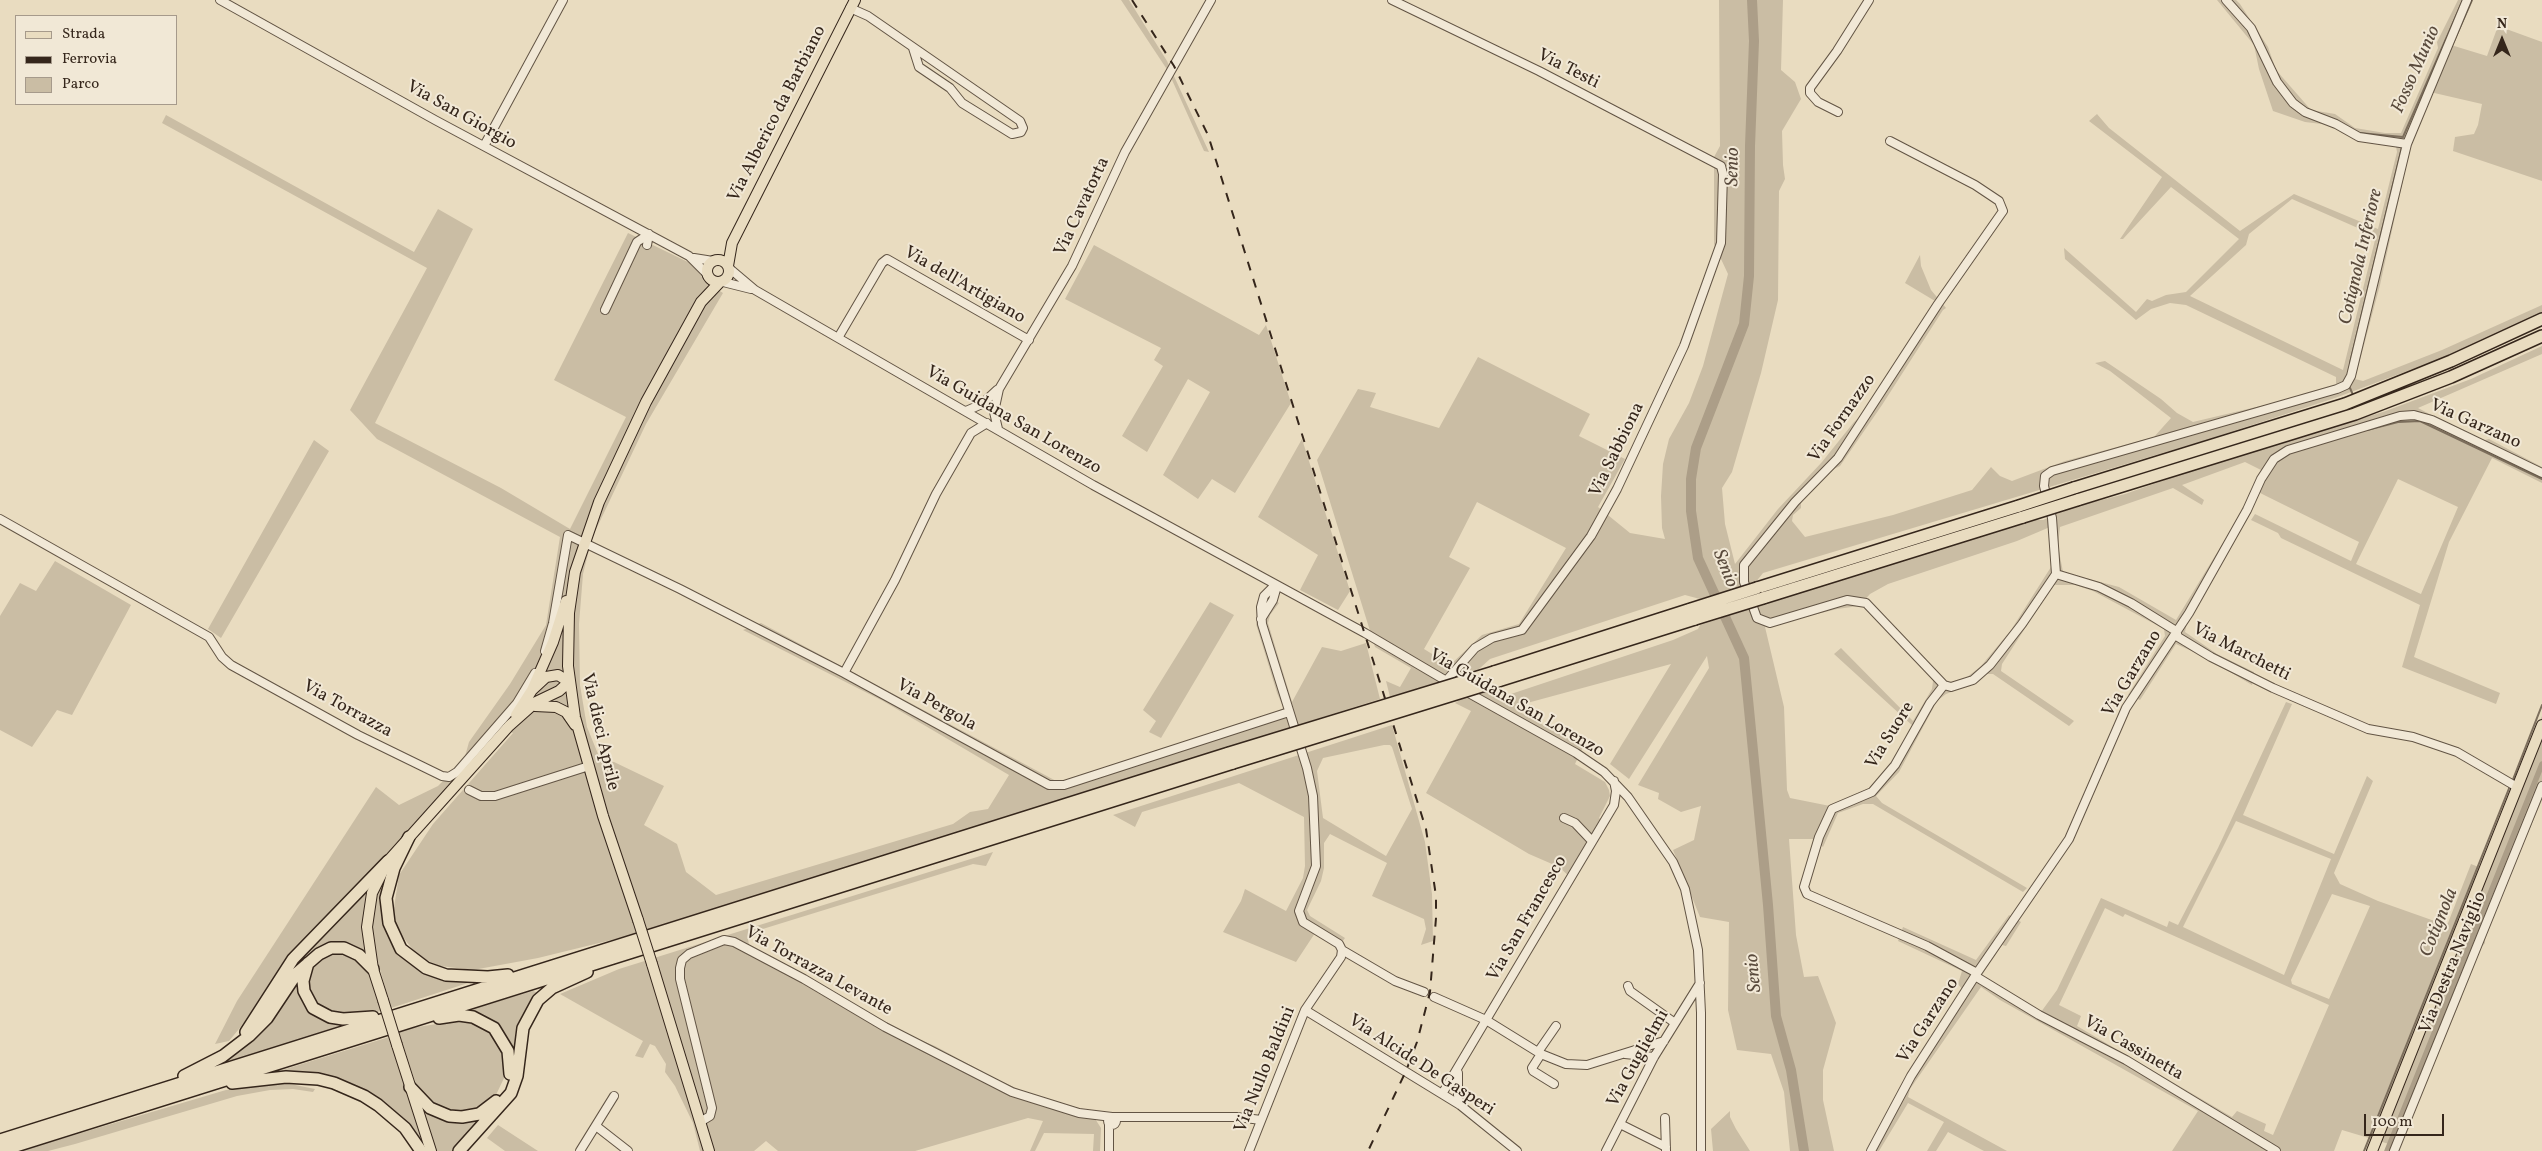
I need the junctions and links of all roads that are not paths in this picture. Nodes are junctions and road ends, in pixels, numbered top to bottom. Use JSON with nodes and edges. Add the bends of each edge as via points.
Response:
{"nodes":[{"id":1,"x":220,"y":0,"type":"edge"},
{"id":2,"x":563,"y":0,"type":"edge"},
{"id":3,"x":1212,"y":0,"type":"edge"},
{"id":4,"x":1392,"y":0,"type":"edge"},
{"id":5,"x":1869,"y":0,"type":"edge"},
{"id":6,"x":2226,"y":0,"type":"edge"},
{"id":7,"x":2467,"y":0,"type":"edge"},
{"id":8,"x":852,"y":4,"type":"edge"},
{"id":9,"x":913,"y":48,"type":"junction"},
{"id":10,"x":1838,"y":112,"type":"dead end"},
{"id":11,"x":1890,"y":140,"type":"dead end"},
{"id":12,"x":2407,"y":144,"type":"junction"},
{"id":13,"x":484,"y":146,"type":"junction"},
{"id":14,"x":1723,"y":174,"type":"joint"},
{"id":15,"x":635,"y":226,"type":"junction"},
{"id":16,"x":649,"y":234,"type":"junction"},
{"id":17,"x":637,"y":242,"type":"junction"},
{"id":18,"x":664,"y":243,"type":"junction"},
{"id":19,"x":732,"y":243,"type":"junction"},
{"id":20,"x":647,"y":245,"type":"junction"},
{"id":21,"x":689,"y":256,"type":"junction"},
{"id":22,"x":632,"y":257,"type":"junction"},
{"id":23,"x":715,"y":261,"type":"junction"},
{"id":24,"x":728,"y":267,"type":"junction"},
{"id":25,"x":707,"y":276,"type":"junction"},
{"id":26,"x":721,"y":282,"type":"junction"},
{"id":27,"x":755,"y":290,"type":"junction"},
{"id":28,"x":701,"y":302,"type":"junction"},
{"id":29,"x":605,"y":310,"type":"dead end"},
{"id":30,"x":2542,"y":319,"type":"edge"},
{"id":31,"x":2542,"y":336,"type":"edge"},
{"id":32,"x":838,"y":338,"type":"junction"},
{"id":33,"x":1029,"y":340,"type":"junction"},
{"id":34,"x":999,"y":389,"type":"junction"},
{"id":35,"x":982,"y":404,"type":"junction"},
{"id":36,"x":994,"y":409,"type":"junction"},
{"id":37,"x":968,"y":412,"type":"junction"},
{"id":38,"x":984,"y":421,"type":"junction"},
{"id":39,"x":998,"y":429,"type":"junction"},
{"id":40,"x":971,"y":433,"type":"junction"},
{"id":41,"x":2542,"y":473,"type":"edge"},
{"id":42,"x":0,"y":519,"type":"edge"},
{"id":43,"x":568,"y":535,"type":"joint"},
{"id":44,"x":584,"y":542,"type":"junction"},
{"id":45,"x":574,"y":572,"type":"junction"},
{"id":46,"x":2056,"y":574,"type":"junction"},
{"id":47,"x":1257,"y":575,"type":"junction"},
{"id":48,"x":1277,"y":586,"type":"junction"},
{"id":49,"x":1760,"y":593,"type":"junction"},
{"id":50,"x":1294,"y":595,"type":"junction"},
{"id":51,"x":1264,"y":596,"type":"junction"},
{"id":52,"x":1273,"y":600,"type":"junction"},
{"id":53,"x":1261,"y":619,"type":"junction"},
{"id":54,"x":2176,"y":631,"type":"junction"},
{"id":55,"x":844,"y":673,"type":"junction"},
{"id":56,"x":569,"y":682,"type":"junction"},
{"id":57,"x":1446,"y":682,"type":"junction"},
{"id":58,"x":1944,"y":685,"type":"junction"},
{"id":59,"x":532,"y":690,"type":"junction"},
{"id":60,"x":527,"y":709,"type":"junction"},
{"id":61,"x":1289,"y":712,"type":"junction"},
{"id":62,"x":2542,"y":725,"type":"edge"},
{"id":63,"x":509,"y":726,"type":"junction"},
{"id":64,"x":579,"y":731,"type":"junction"},
{"id":65,"x":1231,"y":758,"type":"junction"},
{"id":66,"x":589,"y":766,"type":"junction"},
{"id":67,"x":1614,"y":781,"type":"junction"},
{"id":68,"x":2542,"y":786,"type":"edge"},
{"id":69,"x":2517,"y":787,"type":"junction"},
{"id":70,"x":469,"y":790,"type":"dead end"},
{"id":71,"x":1633,"y":803,"type":"junction"},
{"id":72,"x":1614,"y":805,"type":"junction"},
{"id":73,"x":1564,"y":818,"type":"dead end"},
{"id":74,"x":409,"y":837,"type":"junction"},
{"id":75,"x":1592,"y":841,"type":"junction"},
{"id":76,"x":388,"y":861,"type":"junction"},
{"id":77,"x":1806,"y":894,"type":"joint"},
{"id":78,"x":684,"y":935,"type":"junction"},
{"id":79,"x":618,"y":946,"type":"junction"},
{"id":80,"x":1342,"y":950,"type":"junction"},
{"id":81,"x":308,"y":962,"type":"junction"},
{"id":82,"x":373,"y":969,"type":"junction"},
{"id":83,"x":1976,"y":974,"type":"junction"},
{"id":84,"x":1701,"y":982,"type":"junction"},
{"id":85,"x":1628,"y":986,"type":"dead end"},
{"id":86,"x":1424,"y":992,"type":"dead end"},
{"id":87,"x":465,"y":994,"type":"junction"},
{"id":88,"x":1434,"y":997,"type":"dead end"},
{"id":89,"x":1305,"y":1010,"type":"junction"},
{"id":90,"x":1701,"y":1013,"type":"junction"},
{"id":91,"x":1680,"y":1015,"type":"junction"},
{"id":92,"x":1486,"y":1020,"type":"junction"},
{"id":93,"x":1675,"y":1023,"type":"junction"},
{"id":94,"x":1556,"y":1026,"type":"dead end"},
{"id":95,"x":352,"y":1039,"type":"junction"},
{"id":96,"x":1664,"y":1041,"type":"junction"},
{"id":97,"x":239,"y":1043,"type":"junction"},
{"id":98,"x":1539,"y":1053,"type":"junction"},
{"id":99,"x":1638,"y":1053,"type":"junction"},
{"id":100,"x":1654,"y":1058,"type":"junction"},
{"id":101,"x":1458,"y":1070,"type":"junction"},
{"id":102,"x":1646,"y":1075,"type":"junction"},
{"id":103,"x":1554,"y":1084,"type":"dead end"},
{"id":104,"x":410,"y":1087,"type":"junction"},
{"id":105,"x":1442,"y":1094,"type":"junction"},
{"id":106,"x":614,"y":1096,"type":"dead end"},
{"id":107,"x":1460,"y":1105,"type":"junction"},
{"id":108,"x":109,"y":1115,"type":"junction"},
{"id":109,"x":1665,"y":1118,"type":"dead end"},
{"id":110,"x":1261,"y":1120,"type":"junction"},
{"id":111,"x":60,"y":1121,"type":"junction"},
{"id":112,"x":1112,"y":1121,"type":"junction"},
{"id":113,"x":700,"y":1122,"type":"junction"},
{"id":114,"x":1620,"y":1124,"type":"junction"},
{"id":115,"x":596,"y":1126,"type":"junction"},
{"id":116,"x":0,"y":1140,"type":"edge"},
{"id":117,"x":1666,"y":1149,"type":"edge"},
{"id":118,"x":0,"y":1150,"type":"edge"},
{"id":119,"x":421,"y":1151,"type":"edge"},
{"id":120,"x":430,"y":1151,"type":"edge"},
{"id":121,"x":459,"y":1151,"type":"edge"},
{"id":122,"x":580,"y":1151,"type":"edge"},
{"id":123,"x":628,"y":1151,"type":"edge"},
{"id":124,"x":708,"y":1151,"type":"edge"},
{"id":125,"x":1109,"y":1151,"type":"edge"},
{"id":126,"x":1249,"y":1151,"type":"edge"},
{"id":127,"x":1517,"y":1151,"type":"edge"},
{"id":128,"x":1606,"y":1151,"type":"edge"},
{"id":129,"x":1701,"y":1151,"type":"edge"},
{"id":130,"x":1871,"y":1151,"type":"edge"},
{"id":131,"x":2276,"y":1151,"type":"edge"},
{"id":132,"x":2372,"y":1151,"type":"edge"},
{"id":133,"x":2394,"y":1151,"type":"edge"}],
"edges":[{"from":1,"to":13,"type":"street","name":"Via San Giorgio"},
{"from":2,"to":13,"type":"street"},
{"from":3,"to":33,"type":"street","name":"Via Cavatorta","via":[[1125,152],[1072,266]]},
{"from":4,"to":14,"type":"street","name":"Via Testi","via":[[1720,166]]},
{"from":5,"to":10,"type":"street","via":[[1810,88],[1818,102]]},
{"from":6,"to":12,"type":"street","via":[[2251,28],[2273,77],[2293,103],[2305,112],[2359,137]]},
{"from":7,"to":12,"type":"street"},
{"from":8,"to":9,"type":"street"},
{"from":8,"to":19,"type":"main road","name":"Via Alberico da Barbiano"},
{"from":9,"to":9,"type":"street","via":[[919,67],[950,88],[962,103],[1012,134],[1021,132],[1023,125],[1020,121]]},
{"from":11,"to":58,"type":"street","name":"Via Fornazzo","via":[[1975,185],[1999,201],[2003,211],[1838,458],[1795,502],[1744,565],[1744,582],[1757,618],[1770,623],[1847,600],[1866,603]]},
{"from":12,"to":46,"type":"street","via":[[2351,376],[2346,385],[2052,470],[2045,476],[2044,486],[2052,518]]},
{"from":13,"to":15,"type":"street","name":"Via San Giorgio"},
{"from":14,"to":57,"type":"street","name":"Via Sabbiona","via":[[1721,243],[1704,295],[1680,355],[1617,489],[1591,536],[1522,630],[1492,638],[1475,648]]},
{"from":15,"to":16,"type":"street","name":"Via San Giorgio"},
{"from":15,"to":17,"type":"street"},
{"from":16,"to":17,"type":"street"},
{"from":16,"to":18,"type":"street","name":"Via San Giorgio"},
{"from":16,"to":20,"type":"street"},
{"from":17,"to":22,"type":"street"},
{"from":18,"to":20,"type":"street"},
{"from":18,"to":21,"type":"street","name":"Via San Giorgio"},
{"from":19,"to":23,"type":"main road","name":"Via Alberico da Barbiano"},
{"from":19,"to":24,"type":"main road","name":"Via Alberico da Barbiano"},
{"from":20,"to":22,"type":"street"},
{"from":21,"to":23,"type":"street","name":"Via San Giorgio"},
{"from":21,"to":25,"type":"street","name":"Via San Giorgio"},
{"from":22,"to":29,"type":"street"},
{"from":23,"to":24,"type":"main road","via":[[723,261]]},
{"from":23,"to":25,"type":"main road","via":[[708,266]]},
{"from":24,"to":26,"type":"main road","via":[[729,275]]},
{"from":24,"to":27,"type":"street"},
{"from":25,"to":26,"type":"main road","via":[[713,282]]},
{"from":25,"to":28,"type":"main road","name":"Via dieci Aprile"},
{"from":26,"to":27,"type":"street"},
{"from":26,"to":28,"type":"main road","name":"Via dieci Aprile"},
{"from":27,"to":32,"type":"street","name":"Via Guidana San Lorenzo"},
{"from":28,"to":44,"type":"main road","name":"Via dieci Aprile","via":[[646,402]]},
{"from":30,"to":49,"type":"highway","bridge":true,"via":[[2451,361],[2345,404],[2074,488]]},
{"from":31,"to":49,"type":"highway","bridge":true,"via":[[2451,377],[2355,414],[2023,517]]},
{"from":32,"to":33,"type":"street","name":"Via dell'Artigiano","via":[[887,259]]},
{"from":32,"to":37,"type":"street","name":"Via Guidana San Lorenzo"},
{"from":33,"to":34,"type":"street","name":"Via Cavatorta"},
{"from":34,"to":35,"type":"street"},
{"from":34,"to":36,"type":"street","name":"Via Cavatorta"},
{"from":35,"to":37,"type":"street"},
{"from":35,"to":38,"type":"street"},
{"from":36,"to":38,"type":"street"},
{"from":36,"to":39,"type":"street","name":"Via Cavatorta"},
{"from":37,"to":38,"type":"street","name":"Via Guidana San Lorenzo"},
{"from":37,"to":40,"type":"street"},
{"from":38,"to":39,"type":"street","name":"Via Guidana San Lorenzo"},
{"from":38,"to":40,"type":"street"},
{"from":39,"to":47,"type":"street","name":"Via Guidana San Lorenzo"},
{"from":40,"to":55,"type":"street"},
{"from":41,"to":54,"type":"street","name":"Via Garzano","via":[[2432,420],[2414,415],[2400,416],[2288,450],[2268,467],[2211,576]]},
{"from":42,"to":43,"type":"street","name":"Via Torrazza","via":[[209,637],[231,664],[358,735],[446,777],[458,772],[495,730],[532,679],[554,623]]},
{"from":43,"to":44,"type":"street","name":"Via Pergola"},
{"from":44,"to":45,"type":"main road","name":"Via dieci Aprile"},
{"from":44,"to":55,"type":"street","name":"Via Pergola"},
{"from":45,"to":56,"type":"main road","name":"Via dieci Aprile","via":[[569,612]]},
{"from":45,"to":59,"type":"main road","via":[[554,642]]},
{"from":46,"to":54,"type":"street","name":"Via Marchetti","via":[[2099,587]]},
{"from":46,"to":58,"type":"street","via":[[1990,665],[1973,680],[1950,687]]},
{"from":47,"to":48,"type":"street"},
{"from":47,"to":51,"type":"street"},
{"from":48,"to":50,"type":"street"},
{"from":48,"to":51,"type":"street"},
{"from":48,"to":52,"type":"street"},
{"from":49,"to":65,"type":"highway","bridge":true},
{"from":50,"to":52,"type":"street"},
{"from":50,"to":57,"type":"street","name":"Via Guidana San Lorenzo"},
{"from":51,"to":53,"type":"street"},
{"from":52,"to":53,"type":"street"},
{"from":53,"to":61,"type":"street"},
{"from":54,"to":69,"type":"street","name":"Via Marchetti","via":[[2178,637],[2211,657],[2273,688],[2368,729],[2413,737],[2457,752]]},
{"from":54,"to":83,"type":"street","name":"Via Garzano","via":[[2126,708],[2069,839]]},
{"from":55,"to":61,"type":"street","name":"Via Pergola","via":[[1042,782],[1057,787]]},
{"from":56,"to":59,"type":"main road","via":[[552,674]]},
{"from":56,"to":60,"type":"main road","via":[[559,692]]},
{"from":56,"to":64,"type":"main road","name":"Via dieci Aprile"},
{"from":57,"to":67,"type":"street","name":"Via Guidana San Lorenzo","via":[[1576,752]]},
{"from":58,"to":77,"type":"street","name":"Via Suore","via":[[1930,703],[1895,765],[1872,792],[1832,809],[1804,887]]},
{"from":59,"to":63,"type":"main road"},
{"from":60,"to":63,"type":"main road"},
{"from":60,"to":64,"type":"main road","via":[[545,705],[556,707],[569,715]]},
{"from":61,"to":80,"type":"street","via":[[1311,785],[1316,842],[1314,876],[1299,907],[1300,916],[1309,926],[1339,944]]},
{"from":62,"to":69,"type":"main road"},
{"from":63,"to":74,"type":"main road"},
{"from":64,"to":66,"type":"main road","name":"Via dieci Aprile"},
{"from":65,"to":78,"type":"highway"},
{"from":65,"to":79,"type":"highway"},
{"from":66,"to":70,"type":"street","via":[[495,796],[481,796]]},
{"from":66,"to":113,"type":"main road","name":"Via dieci Aprile","bridge":true},
{"from":67,"to":71,"type":"street","name":"Via Guidana San Lorenzo"},
{"from":67,"to":72,"type":"street"},
{"from":68,"to":133,"type":"street","name":"Via Destra Naviglio"},
{"from":69,"to":132,"type":"main road"},
{"from":71,"to":72,"type":"street","via":[[1624,801]]},
{"from":71,"to":84,"type":"street","name":"Via Guidana San Lorenzo","via":[[1673,862],[1685,889],[1696,934]]},
{"from":72,"to":75,"type":"street","name":"Via San Francesco"},
{"from":73,"to":75,"type":"street","via":[[1575,823]]},
{"from":74,"to":76,"type":"main road"},
{"from":74,"to":79,"type":"highway","via":[[389,880],[386,914],[401,949],[426,968],[457,976],[504,976]]},
{"from":75,"to":92,"type":"street","name":"Via San Francesco"},
{"from":76,"to":82,"type":"main road","via":[[376,884],[368,915]]},
{"from":76,"to":97,"type":"highway","via":[[293,959]]},
{"from":77,"to":83,"type":"street","name":"Via Cassinetta","via":[[1926,946]]},
{"from":78,"to":95,"type":"highway"},
{"from":78,"to":121,"type":"highway","via":[[581,975],[545,994],[534,1007],[524,1028],[517,1076],[511,1093]]},
{"from":79,"to":87,"type":"highway"},
{"from":80,"to":86,"type":"street","via":[[1395,981]]},
{"from":80,"to":89,"type":"street","name":"Via Nullo Baldini","via":[[1341,957]]},
{"from":81,"to":82,"type":"highway","via":[[324,951],[337,948],[352,951]]},
{"from":81,"to":87,"type":"highway","via":[[303,981],[307,999],[313,1008],[343,1020],[370,1018],[415,1004]]},
{"from":81,"to":97,"type":"highway","via":[[290,982],[267,1018]]},
{"from":82,"to":104,"type":"main road","bridge":true},
{"from":83,"to":130,"type":"street","name":"Via Garzano","via":[[1911,1076]]},
{"from":83,"to":131,"type":"street","name":"Via Cassinetta","via":[[2031,1011],[2126,1060]]},
{"from":84,"to":90,"type":"street","name":"Via Guidana San Lorenzo"},
{"from":84,"to":91,"type":"street","name":"Via Guglielmi"},
{"from":85,"to":93,"type":"street","via":[[1630,991]]},
{"from":87,"to":111,"type":"highway"},
{"from":88,"to":92,"type":"street"},
{"from":89,"to":105,"type":"street","name":"Via Alcide De Gasperi"},
{"from":89,"to":110,"type":"street","name":"Via Nullo Baldini"},
{"from":90,"to":91,"type":"street","via":[[1692,1006]]},
{"from":90,"to":129,"type":"street","name":"Via Guidana San Lorenzo"},
{"from":91,"to":93,"type":"street","name":"Via Guglielmi"},
{"from":92,"to":98,"type":"street"},
{"from":92,"to":101,"type":"street","name":"Via San Francesco"},
{"from":93,"to":96,"type":"street","name":"Via Guglielmi"},
{"from":94,"to":98,"type":"street"},
{"from":95,"to":104,"type":"highway","via":[[459,1015],[483,1021],[494,1028],[505,1043],[511,1062],[508,1083],[500,1098],[479,1114],[462,1117],[435,1111]]},
{"from":95,"to":108,"type":"highway"},
{"from":96,"to":99,"type":"street"},
{"from":96,"to":100,"type":"street","name":"Via Guglielmi"},
{"from":97,"to":111,"type":"highway","via":[[193,1072]]},
{"from":98,"to":99,"type":"street","via":[[1566,1064],[1581,1066]]},
{"from":98,"to":103,"type":"street","via":[[1533,1072]]},
{"from":99,"to":100,"type":"street"},
{"from":99,"to":102,"type":"street"},
{"from":100,"to":102,"type":"street","name":"Via Guglielmi"},
{"from":101,"to":105,"type":"street","name":"Via San Francesco"},
{"from":101,"to":107,"type":"street","name":"Via San Francesco"},
{"from":102,"to":114,"type":"street","name":"Via Guglielmi"},
{"from":104,"to":120,"type":"main road"},
{"from":105,"to":107,"type":"street","name":"Via Alcide De Gasperi"},
{"from":106,"to":115,"type":"street"},
{"from":107,"to":127,"type":"street","name":"Via Alcide De Gasperi"},
{"from":108,"to":118,"type":"highway"},
{"from":108,"to":119,"type":"highway","via":[[247,1080],[318,1079],[349,1088],[378,1105],[405,1128]]},
{"from":109,"to":117,"type":"street"},
{"from":110,"to":112,"type":"street","via":[[1237,1117]]},
{"from":110,"to":126,"type":"street","name":"Via Nullo Baldini"},
{"from":111,"to":116,"type":"highway"},
{"from":112,"to":113,"type":"street","name":"Via Torrazza Levante","via":[[1012,1092],[886,1027],[734,942],[724,940],[689,954],[682,960],[680,968],[712,1108],[710,1116]]},
{"from":112,"to":125,"type":"street"},
{"from":113,"to":124,"type":"main road","name":"Via dieci Aprile"},
{"from":114,"to":117,"type":"street"},
{"from":114,"to":128,"type":"street","name":"Via Guglielmi"},
{"from":115,"to":122,"type":"street"},
{"from":115,"to":123,"type":"street"}]}
